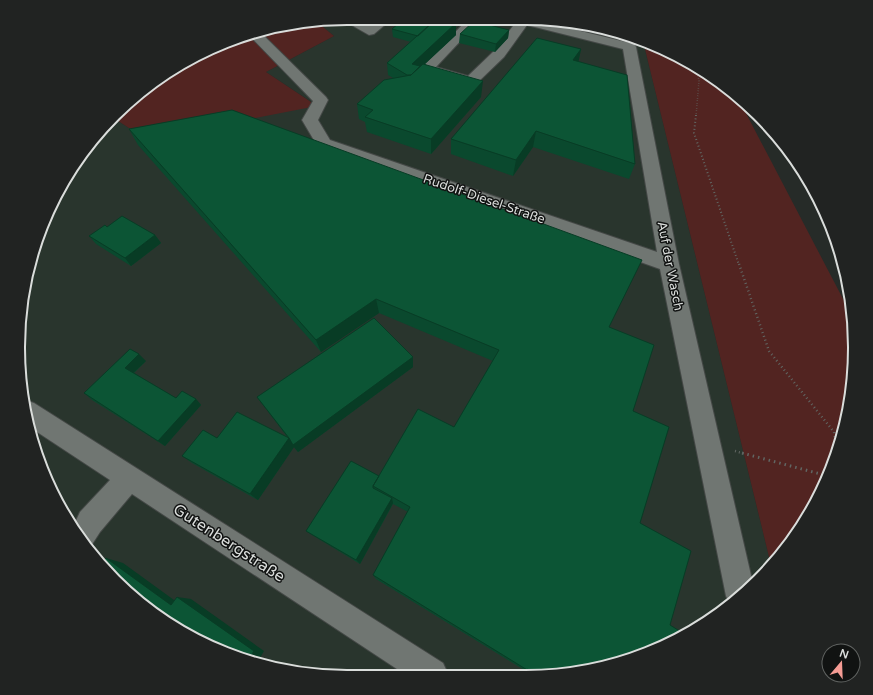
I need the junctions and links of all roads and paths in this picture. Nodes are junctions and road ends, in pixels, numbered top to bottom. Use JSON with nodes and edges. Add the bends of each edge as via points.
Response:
{"nodes":[{"id":1,"x":359,"y":25,"type":"edge"},
{"id":2,"x":377,"y":25,"type":"edge"},
{"id":3,"x":469,"y":25,"type":"edge"},
{"id":4,"x":516,"y":25,"type":"edge"},
{"id":5,"x":558,"y":27,"type":"edge"},
{"id":6,"x":259,"y":38,"type":"edge"},
{"id":7,"x":628,"y":42,"type":"edge"},
{"id":8,"x":634,"y":44,"type":"edge"},
{"id":9,"x":698,"y":75,"type":"edge"},
{"id":10,"x":669,"y":264,"type":"junction"},
{"id":11,"x":32,"y":415,"type":"edge"},
{"id":12,"x":835,"y":438,"type":"edge"},
{"id":13,"x":708,"y":443,"type":"junction"},
{"id":14,"x":822,"y":474,"type":"edge"},
{"id":15,"x":129,"y":478,"type":"junction"},
{"id":16,"x":84,"y":533,"type":"edge"},
{"id":17,"x":739,"y":589,"type":"edge"},
{"id":18,"x":426,"y":670,"type":"edge"}],
"edges":[{"from":1,"to":2,"type":"street","via":[[369,31]]},
{"from":3,"to":4,"type":"street","via":[[426,69],[471,81],[499,54]]},
{"from":5,"to":7,"type":"street","name":"Auf der Wasch"},
{"from":6,"to":10,"type":"street","name":"Rudolf-Diesel-Straße","via":[[321,100],[310,120],[324,143]]},
{"from":8,"to":10,"type":"street","name":"Auf der Wasch"},
{"from":9,"to":12,"type":"path","via":[[694,133],[769,351],[834,432]]},
{"from":10,"to":13,"type":"street","name":"Auf der Wasch"},
{"from":11,"to":15,"type":"street","name":"Gutenbergstraße"},
{"from":13,"to":14,"type":"path"},
{"from":13,"to":17,"type":"street","name":"Auf der Wasch"},
{"from":15,"to":16,"type":"street","via":[[90,522]]},
{"from":15,"to":18,"type":"street","name":"Gutenbergstraße"}]}
